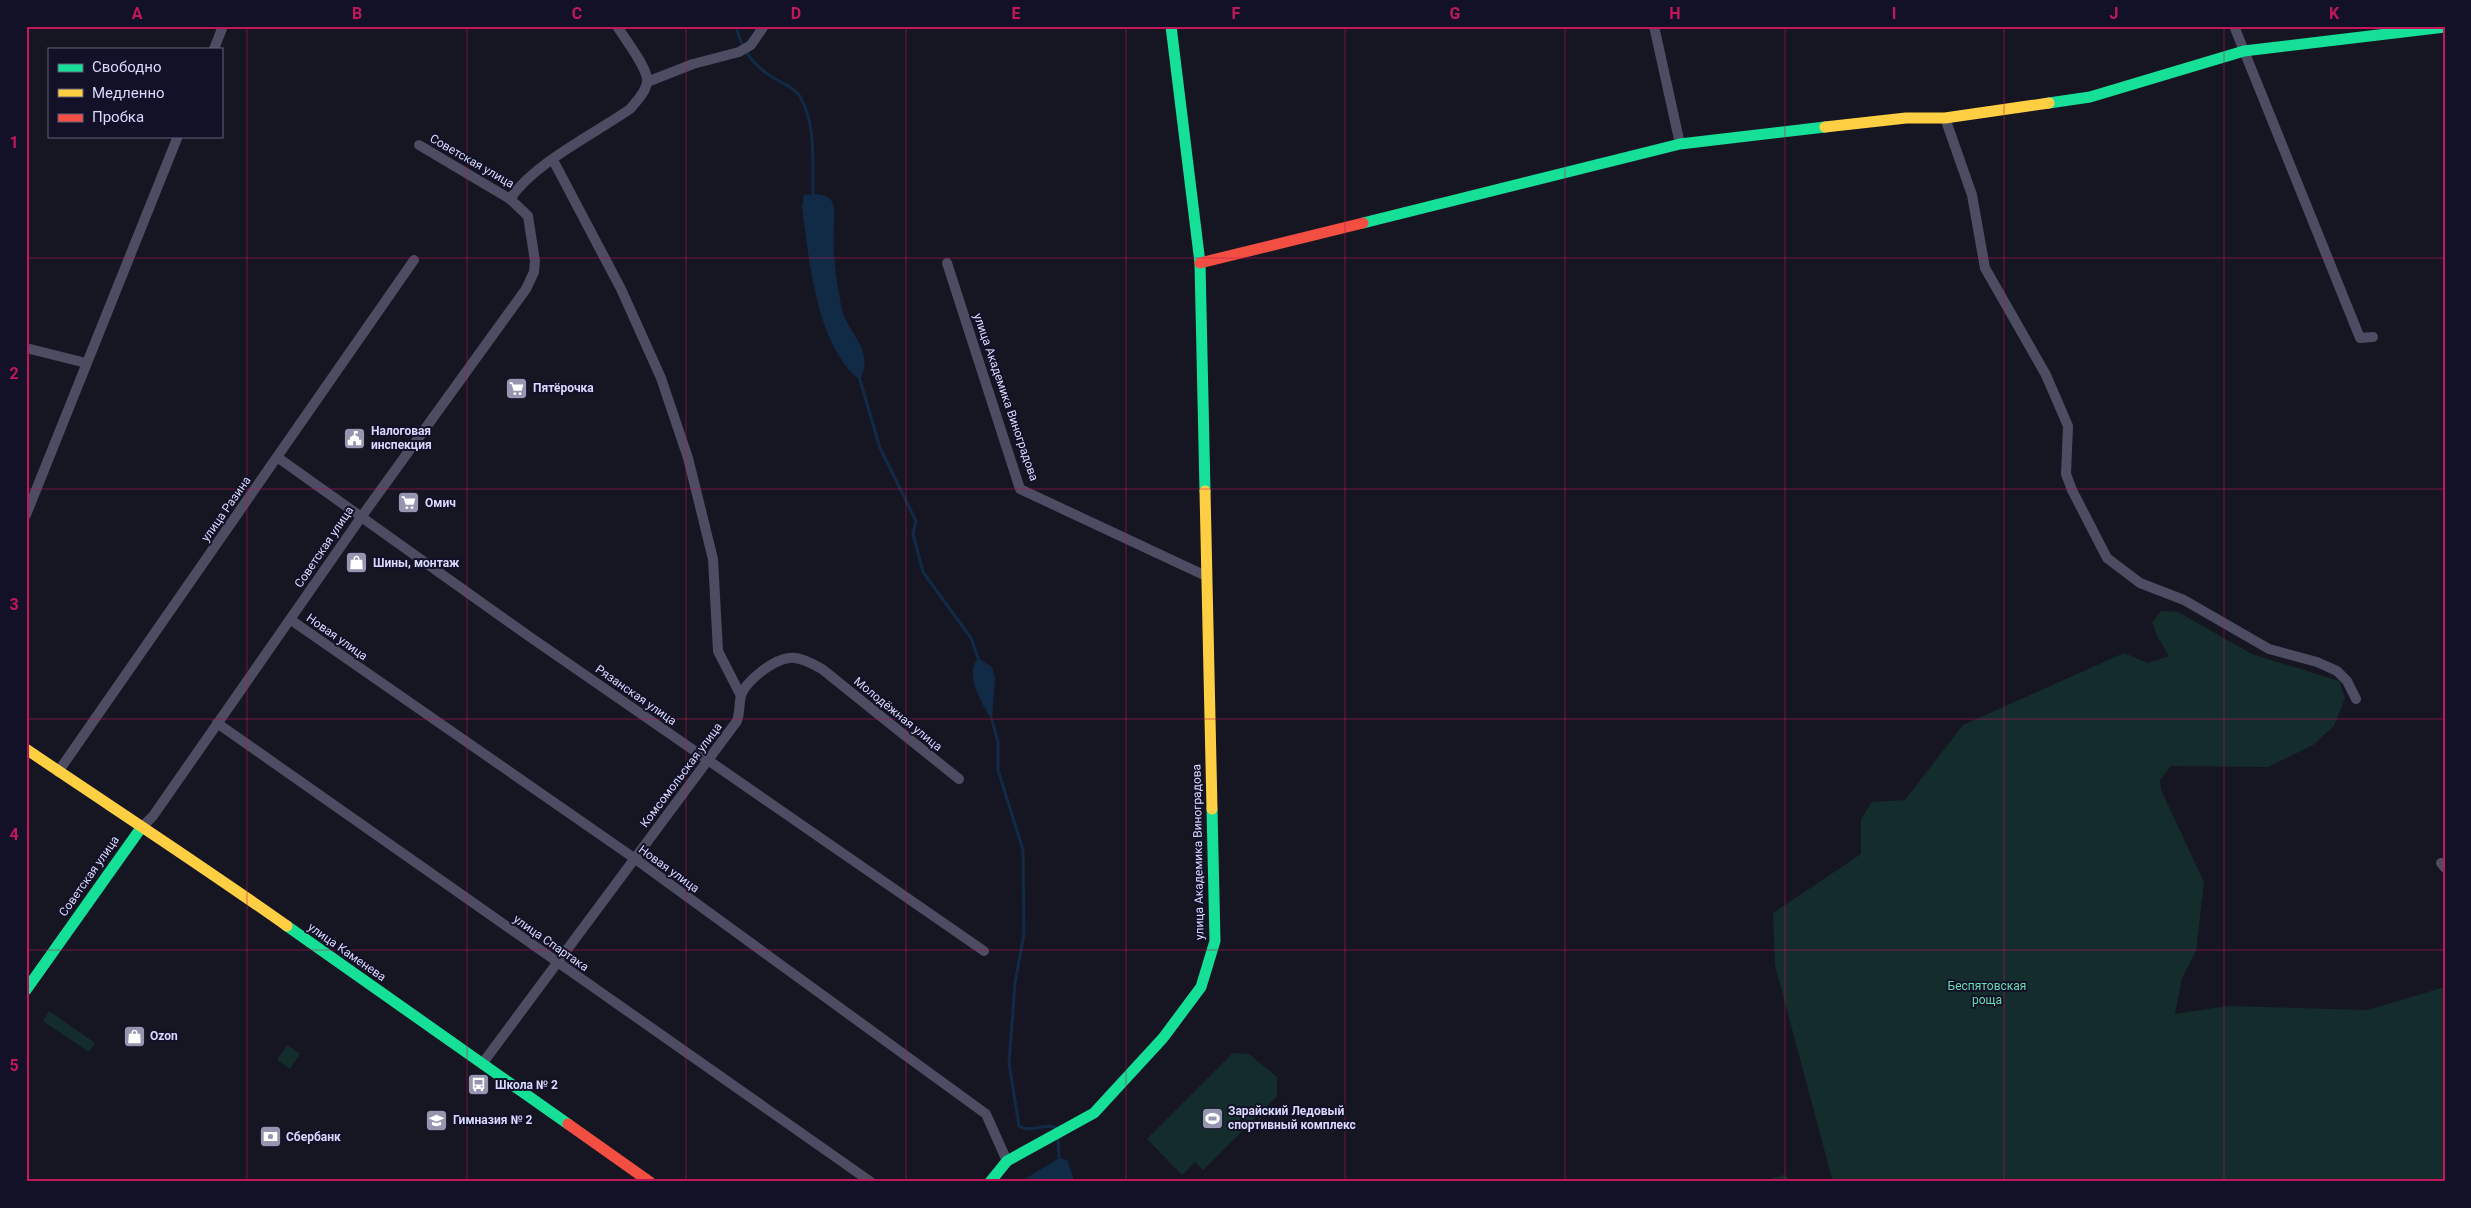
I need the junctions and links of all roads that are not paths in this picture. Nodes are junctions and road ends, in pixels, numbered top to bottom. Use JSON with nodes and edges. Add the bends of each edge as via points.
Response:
{"nodes":[{"id":1,"x":223,"y":26,"type":"edge"},
{"id":2,"x":617,"y":26,"type":"edge"},
{"id":3,"x":764,"y":26,"type":"edge"},
{"id":4,"x":1171,"y":26,"type":"edge"},
{"id":5,"x":1654,"y":26,"type":"edge"},
{"id":6,"x":2234,"y":26,"type":"edge"},
{"id":7,"x":2445,"y":27,"type":"edge"},
{"id":8,"x":214,"y":48,"type":"edge"},
{"id":9,"x":2244,"y":51,"type":"junction"},
{"id":10,"x":647,"y":82,"type":"junction"},
{"id":11,"x":1945,"y":118,"type":"junction"},
{"id":12,"x":177,"y":138,"type":"edge"},
{"id":13,"x":1680,"y":144,"type":"junction"},
{"id":14,"x":419,"y":145,"type":"dead end"},
{"id":15,"x":553,"y":160,"type":"junction"},
{"id":16,"x":510,"y":199,"type":"junction"},
{"id":17,"x":414,"y":260,"type":"dead end"},
{"id":18,"x":947,"y":263,"type":"dead end"},
{"id":19,"x":1200,"y":263,"type":"junction"},
{"id":20,"x":2373,"y":337,"type":"dead end"},
{"id":21,"x":26,"y":348,"type":"edge"},
{"id":22,"x":86,"y":363,"type":"junction"},
{"id":23,"x":277,"y":457,"type":"junction"},
{"id":24,"x":26,"y":515,"type":"edge"},
{"id":25,"x":362,"y":516,"type":"junction"},
{"id":26,"x":1206,"y":576,"type":"junction"},
{"id":27,"x":291,"y":620,"type":"junction"},
{"id":28,"x":822,"y":669,"type":"joint"},
{"id":29,"x":741,"y":696,"type":"junction"},
{"id":30,"x":2356,"y":699,"type":"dead end"},
{"id":31,"x":217,"y":723,"type":"junction"},
{"id":32,"x":26,"y":749,"type":"edge"},
{"id":33,"x":708,"y":760,"type":"junction"},
{"id":34,"x":58,"y":772,"type":"junction"},
{"id":35,"x":959,"y":779,"type":"dead end"},
{"id":36,"x":141,"y":828,"type":"junction"},
{"id":37,"x":634,"y":858,"type":"junction"},
{"id":38,"x":984,"y":951,"type":"dead end"},
{"id":39,"x":557,"y":962,"type":"junction"},
{"id":40,"x":26,"y":990,"type":"edge"},
{"id":41,"x":482,"y":1064,"type":"junction"},
{"id":42,"x":1007,"y":1161,"type":"junction"},
{"id":43,"x":650,"y":1182,"type":"edge"},
{"id":44,"x":871,"y":1182,"type":"edge"},
{"id":45,"x":990,"y":1182,"type":"edge"}],
"edges":[{"from":1,"to":8,"type":"street"},
{"from":2,"to":10,"type":"street","via":[[645,71]]},
{"from":3,"to":10,"type":"street","via":[[750,45],[739,52],[693,64]]},
{"from":4,"to":19,"type":"street","name":"улица Академика Виноградова"},
{"from":5,"to":13,"type":"street"},
{"from":6,"to":9,"type":"street"},
{"from":7,"to":9,"type":"street"},
{"from":9,"to":11,"type":"street","via":[[2090,97]]},
{"from":9,"to":20,"type":"street","via":[[2360,338]]},
{"from":10,"to":15,"type":"street","via":[[630,109]]},
{"from":11,"to":13,"type":"street","via":[[1906,118]]},
{"from":11,"to":30,"type":"street","via":[[1972,195],[1985,268],[2046,375],[2068,426],[2066,474],[2107,558],[2140,584],[2184,600],[2270,649],[2337,671]]},
{"from":12,"to":22,"type":"street"},
{"from":13,"to":19,"type":"street"},
{"from":14,"to":16,"type":"street","name":"Советская улица"},
{"from":15,"to":16,"type":"street","via":[[519,186]]},
{"from":15,"to":29,"type":"street","via":[[662,378],[688,458],[713,559],[718,651]]},
{"from":16,"to":25,"type":"street","name":"Советская улица","via":[[528,216],[534,272],[526,289]]},
{"from":17,"to":23,"type":"street","name":"улица Разина"},
{"from":18,"to":26,"type":"street","name":"улица Академика Виноградова","via":[[1020,489]]},
{"from":19,"to":26,"type":"street","name":"улица Академика Виноградова"},
{"from":21,"to":22,"type":"street"},
{"from":22,"to":24,"type":"street"},
{"from":23,"to":25,"type":"street","name":"Рязанская улица"},
{"from":23,"to":34,"type":"street","name":"улица Разина"},
{"from":25,"to":27,"type":"street","name":"Советская улица"},
{"from":25,"to":33,"type":"street","name":"Рязанская улица"},
{"from":26,"to":42,"type":"street","name":"улица Академика Виноградова","via":[[1215,942],[1201,987],[1163,1038],[1094,1113]]},
{"from":27,"to":31,"type":"street","name":"Советская улица"},
{"from":27,"to":37,"type":"street","name":"Новая улица"},
{"from":28,"to":29,"type":"street","name":"Комсомольская улица","via":[[790,658],[765,668],[747,685]]},
{"from":28,"to":35,"type":"street","name":"Молодёжная улица"},
{"from":29,"to":33,"type":"street","name":"Комсомольская улица","via":[[737,721]]},
{"from":31,"to":36,"type":"street","name":"Советская улица","via":[[153,816]]},
{"from":31,"to":39,"type":"street","name":"улица Спартака"},
{"from":32,"to":34,"type":"street","name":"улица Каменева"},
{"from":33,"to":37,"type":"street","name":"Комсомольская улица"},
{"from":33,"to":38,"type":"street","name":"Рязанская улица"},
{"from":34,"to":36,"type":"street","name":"улица Каменева"},
{"from":36,"to":40,"type":"street","name":"Советская улица"},
{"from":36,"to":41,"type":"street","name":"улица Каменева","via":[[203,867]]},
{"from":37,"to":39,"type":"street","name":"Комсомольская улица"},
{"from":37,"to":42,"type":"street","name":"Новая улица","via":[[986,1114]]},
{"from":39,"to":41,"type":"street","name":"Комсомольская улица"},
{"from":39,"to":44,"type":"street","name":"улица Спартака"},
{"from":41,"to":43,"type":"street","name":"улица Каменева"},
{"from":42,"to":45,"type":"street"}]}
